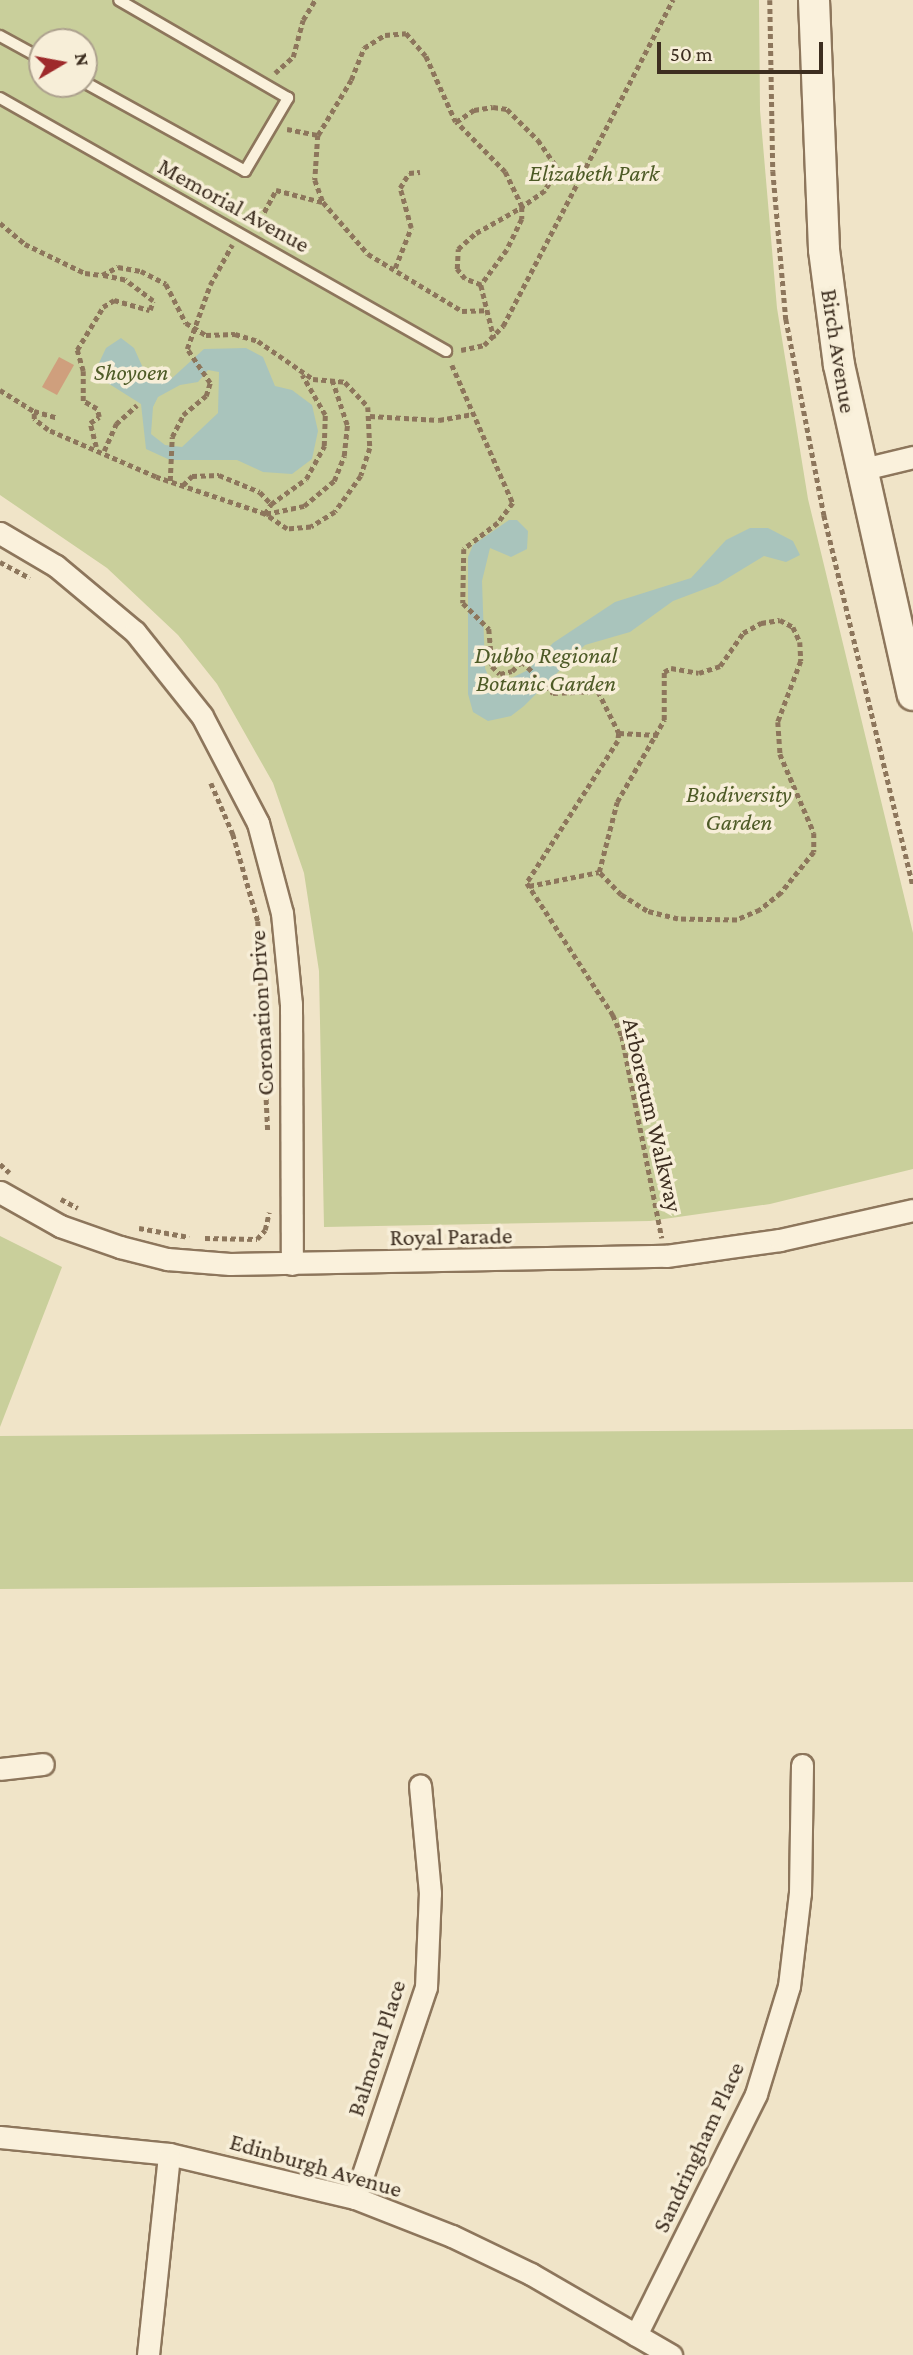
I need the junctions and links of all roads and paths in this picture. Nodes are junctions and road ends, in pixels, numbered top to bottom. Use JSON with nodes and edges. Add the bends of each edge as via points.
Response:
{"nodes":[{"id":1,"x":119,"y":0,"type":"edge"},
{"id":2,"x":307,"y":0,"type":"edge"},
{"id":3,"x":316,"y":0,"type":"edge"},
{"id":4,"x":673,"y":0,"type":"edge"},
{"id":5,"x":770,"y":0,"type":"edge"},
{"id":6,"x":814,"y":0,"type":"edge"},
{"id":7,"x":310,"y":8,"type":"junction"},
{"id":8,"x":0,"y":36,"type":"edge"},
{"id":9,"x":28,"y":51,"type":"edge"},
{"id":10,"x":263,"y":83,"type":"junction"},
{"id":11,"x":98,"y":90,"type":"edge"},
{"id":12,"x":0,"y":99,"type":"edge"},
{"id":13,"x":456,"y":122,"type":"junction"},
{"id":14,"x":271,"y":127,"type":"junction"},
{"id":15,"x":318,"y":135,"type":"junction"},
{"id":16,"x":420,"y":172,"type":"dead end"},
{"id":17,"x":323,"y":202,"type":"junction"},
{"id":18,"x":522,"y":207,"type":"junction"},
{"id":19,"x":0,"y":223,"type":"edge"},
{"id":20,"x":245,"y":234,"type":"junction"},
{"id":21,"x":395,"y":268,"type":"junction"},
{"id":22,"x":102,"y":275,"type":"junction"},
{"id":23,"x":481,"y":285,"type":"junction"},
{"id":24,"x":487,"y":310,"type":"junction"},
{"id":25,"x":197,"y":331,"type":"junction"},
{"id":26,"x":495,"y":339,"type":"junction"},
{"id":27,"x":446,"y":351,"type":"junction"},
{"id":28,"x":299,"y":372,"type":"junction"},
{"id":29,"x":332,"y":380,"type":"junction"},
{"id":30,"x":0,"y":390,"type":"edge"},
{"id":31,"x":137,"y":405,"type":"dead end"},
{"id":32,"x":34,"y":411,"type":"junction"},
{"id":33,"x":474,"y":414,"type":"junction"},
{"id":34,"x":370,"y":416,"type":"junction"},
{"id":35,"x":58,"y":418,"type":"dead end"},
{"id":36,"x":96,"y":448,"type":"junction"},
{"id":37,"x":104,"y":451,"type":"junction"},
{"id":38,"x":913,"y":457,"type":"edge"},
{"id":39,"x":859,"y":470,"type":"junction"},
{"id":40,"x":170,"y":481,"type":"junction"},
{"id":41,"x":182,"y":485,"type":"junction"},
{"id":42,"x":271,"y":504,"type":"junction"},
{"id":43,"x":265,"y":514,"type":"junction"},
{"id":44,"x":0,"y":533,"type":"edge"},
{"id":45,"x":0,"y":562,"type":"edge"},
{"id":46,"x":39,"y":583,"type":"dead end"},
{"id":47,"x":913,"y":695,"type":"edge"},
{"id":48,"x":619,"y":733,"type":"junction"},
{"id":49,"x":657,"y":735,"type":"junction"},
{"id":50,"x":207,"y":775,"type":"dead end"},
{"id":51,"x":600,"y":872,"type":"junction"},
{"id":52,"x":529,"y":886,"type":"junction"},
{"id":53,"x":913,"y":887,"type":"edge"},
{"id":54,"x":268,"y":1135,"type":"dead end"},
{"id":55,"x":0,"y":1164,"type":"edge"},
{"id":56,"x":7,"y":1184,"type":"edge"},
{"id":57,"x":48,"y":1193,"type":"dead end"},
{"id":58,"x":269,"y":1201,"type":"dead end"},
{"id":59,"x":82,"y":1210,"type":"dead end"},
{"id":60,"x":913,"y":1210,"type":"edge"},
{"id":61,"x":130,"y":1226,"type":"dead end"},
{"id":62,"x":666,"y":1256,"type":"junction"},
{"id":63,"x":292,"y":1264,"type":"junction"},
{"id":64,"x":43,"y":1764,"type":"dead end"},
{"id":65,"x":802,"y":1765,"type":"dead end"},
{"id":66,"x":0,"y":1769,"type":"edge"},
{"id":67,"x":419,"y":1785,"type":"dead end"},
{"id":68,"x":0,"y":2137,"type":"edge"},
{"id":69,"x":169,"y":2154,"type":"junction"},
{"id":70,"x":355,"y":2199,"type":"junction"},
{"id":71,"x":636,"y":2335,"type":"junction"},
{"id":72,"x":149,"y":2355,"type":"edge"},
{"id":73,"x":671,"y":2355,"type":"edge"}],
"edges":[{"from":1,"to":10,"type":"lane"},
{"from":2,"to":7,"type":"path"},
{"from":3,"to":7,"type":"path"},
{"from":4,"to":26,"type":"path"},
{"from":5,"to":53,"type":"path","via":[[773,171],[786,319],[824,515]]},
{"from":6,"to":39,"type":"street","name":"Birch Avenue","via":[[824,250]]},
{"from":7,"to":10,"type":"path","via":[[293,57]]},
{"from":8,"to":9,"type":"lane"},
{"from":10,"to":14,"type":"lane","via":[[288,98]]},
{"from":11,"to":14,"type":"lane","via":[[245,171]]},
{"from":12,"to":20,"type":"lane","name":"Memorial Avenue"},
{"from":13,"to":15,"type":"path","via":[[426,56],[406,33],[385,35],[364,48]]},
{"from":13,"to":18,"type":"path","via":[[505,173]]},
{"from":13,"to":18,"type":"path","via":[[474,110],[507,109],[538,140],[558,169],[545,191]]},
{"from":14,"to":15,"type":"path"},
{"from":15,"to":17,"type":"path","via":[[315,180]]},
{"from":16,"to":21,"type":"path","via":[[409,173],[400,188],[411,228]]},
{"from":17,"to":20,"type":"path","via":[[276,191]]},
{"from":17,"to":21,"type":"path","via":[[368,254]]},
{"from":18,"to":23,"type":"path","via":[[522,219],[507,250]]},
{"from":18,"to":23,"type":"path","via":[[476,233],[458,249],[457,269],[465,279]]},
{"from":19,"to":22,"type":"path","via":[[25,244],[85,273]]},
{"from":20,"to":25,"type":"path","via":[[210,285]]},
{"from":20,"to":27,"type":"lane","name":"Memorial Avenue"},
{"from":21,"to":24,"type":"path","via":[[462,311]]},
{"from":22,"to":25,"type":"path","via":[[118,267],[141,271],[166,284],[186,323]]},
{"from":22,"to":36,"type":"path","via":[[124,280],[153,302],[150,310],[114,300],[103,307],[78,350],[83,401],[97,409],[100,418],[90,423]]},
{"from":23,"to":24,"type":"path"},
{"from":24,"to":26,"type":"path"},
{"from":25,"to":28,"type":"path","via":[[258,341]]},
{"from":25,"to":40,"type":"path","via":[[187,349],[210,383],[206,396],[183,415],[171,444]]},
{"from":26,"to":27,"type":"path","via":[[473,349]]},
{"from":27,"to":33,"type":"path"},
{"from":28,"to":29,"type":"path","via":[[313,379]]},
{"from":28,"to":42,"type":"path","via":[[320,400],[325,415],[324,446],[306,479]]},
{"from":29,"to":34,"type":"path","via":[[355,388]]},
{"from":29,"to":43,"type":"path","via":[[347,425],[344,456],[334,481],[304,506]]},
{"from":30,"to":32,"type":"path"},
{"from":31,"to":37,"type":"path","via":[[116,424]]},
{"from":32,"to":35,"type":"path"},
{"from":32,"to":36,"type":"path","via":[[34,419],[48,430]]},
{"from":33,"to":34,"type":"path","via":[[439,420]]},
{"from":33,"to":48,"type":"path","via":[[513,503],[498,523],[464,549],[463,603],[489,629],[492,666],[500,674],[512,671],[522,661],[548,689],[561,694],[598,691]]},
{"from":34,"to":43,"type":"path","via":[[367,463],[353,491],[335,512],[311,527],[295,530],[281,527]]},
{"from":36,"to":37,"type":"path"},
{"from":37,"to":40,"type":"path"},
{"from":38,"to":39,"type":"street"},
{"from":39,"to":47,"type":"street","name":"Birch Avenue"},
{"from":40,"to":41,"type":"path"},
{"from":41,"to":42,"type":"path","via":[[192,476],[219,475],[260,492]]},
{"from":41,"to":43,"type":"path"},
{"from":42,"to":43,"type":"path"},
{"from":44,"to":63,"type":"street","name":"Coronation Drive","via":[[55,566],[135,632],[202,716],[258,823],[282,913],[291,1004]]},
{"from":45,"to":46,"type":"path"},
{"from":48,"to":49,"type":"path"},
{"from":48,"to":52,"type":"path"},
{"from":49,"to":51,"type":"path","via":[[617,802]]},
{"from":49,"to":51,"type":"path","via":[[664,720],[664,672],[671,668],[699,673],[720,666],[743,633],[761,623],[780,620],[793,627],[801,661],[778,722],[780,754],[814,833],[814,852],[781,893],[760,911],[737,920],[678,919],[647,911],[621,895]]},
{"from":50,"to":54,"type":"path","via":[[233,834],[258,921]]},
{"from":51,"to":52,"type":"path"},
{"from":52,"to":62,"type":"path","name":"Arboretum Walkway","via":[[622,1036]]},
{"from":55,"to":56,"type":"path"},
{"from":56,"to":63,"type":"street","name":"Royal Parade","via":[[60,1226],[167,1259]]},
{"from":57,"to":59,"type":"path"},
{"from":58,"to":61,"type":"path","via":[[265,1230],[257,1239],[194,1238]]},
{"from":60,"to":62,"type":"street","name":"Royal Parade","via":[[780,1240]]},
{"from":62,"to":63,"type":"street","name":"Royal Parade"},
{"from":64,"to":66,"type":"street"},
{"from":65,"to":71,"type":"street","name":"Sandringham Place","via":[[800,1893],[789,1986],[756,2095]]},
{"from":67,"to":70,"type":"street","name":"Balmoral Place","via":[[430,1893],[426,1987]]},
{"from":68,"to":69,"type":"street","name":"Edinburgh Avenue"},
{"from":69,"to":70,"type":"street","name":"Edinburgh Avenue"},
{"from":69,"to":72,"type":"street"},
{"from":70,"to":71,"type":"street","name":"Edinburgh Avenue","via":[[452,2236]]},
{"from":71,"to":73,"type":"street","name":"Edinburgh Avenue"}]}
